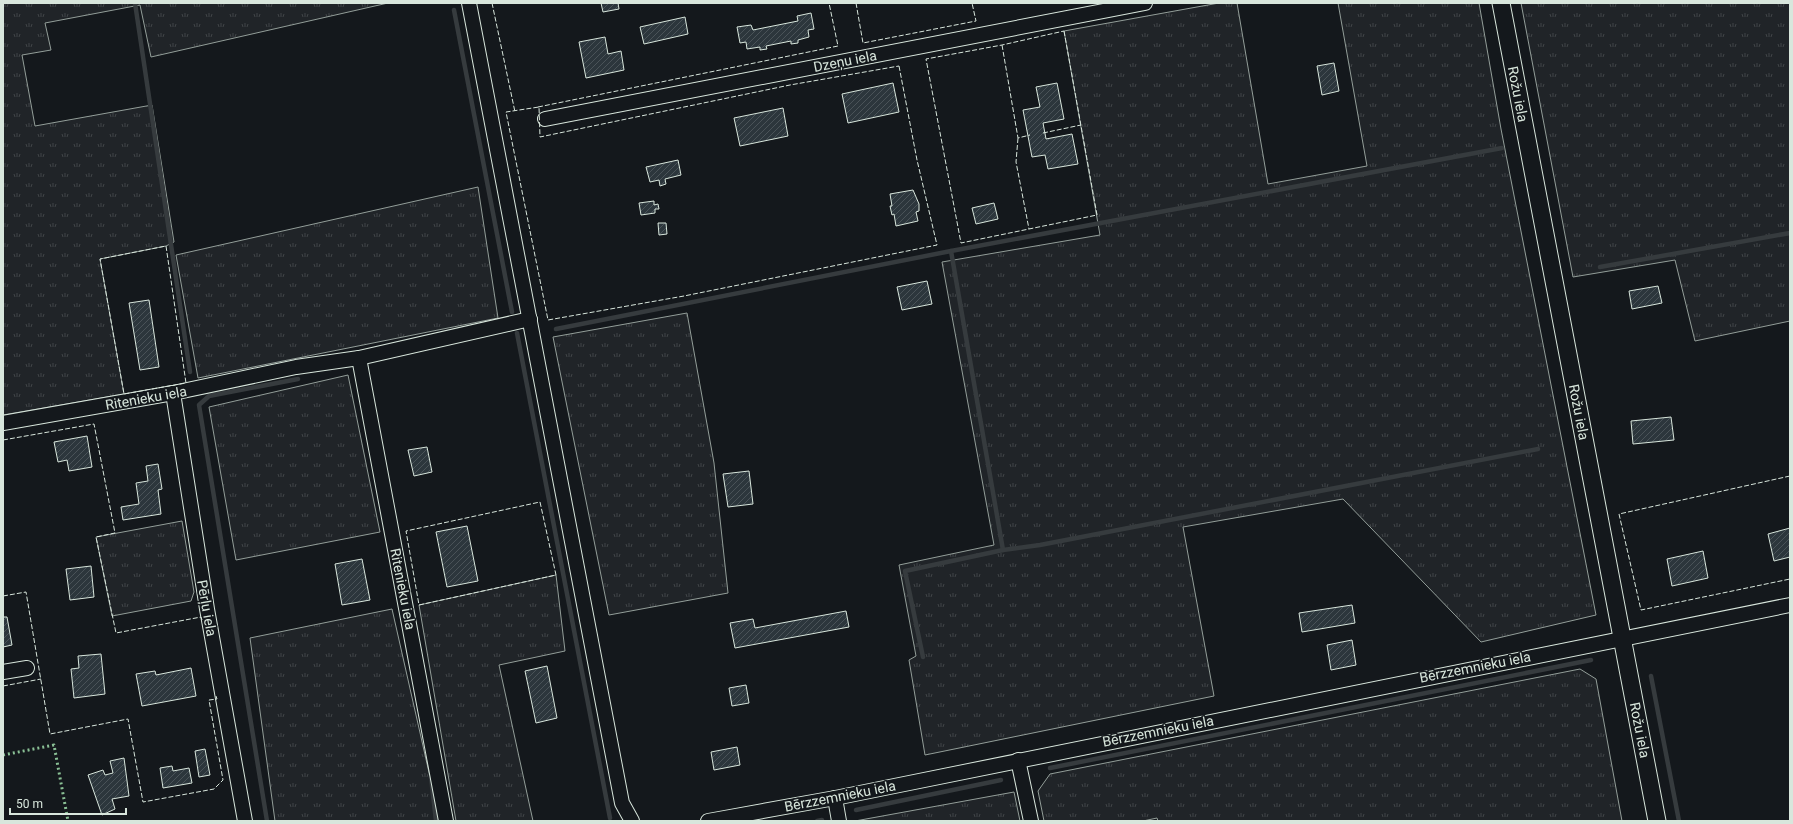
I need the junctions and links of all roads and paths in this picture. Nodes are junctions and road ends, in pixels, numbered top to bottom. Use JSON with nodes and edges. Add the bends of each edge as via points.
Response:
{"nodes":[{"id":1,"x":469,"y":3,"type":"edge"},
{"id":2,"x":1145,"y":3,"type":"edge"},
{"id":3,"x":1501,"y":3,"type":"edge"},
{"id":4,"x":545,"y":119,"type":"dead end"},
{"id":5,"x":530,"y":320,"type":"junction"},
{"id":6,"x":359,"y":358,"type":"junction"},
{"id":7,"x":173,"y":394,"type":"junction"},
{"id":8,"x":3,"y":423,"type":"edge"},
{"id":9,"x":1790,"y":605,"type":"edge"},
{"id":10,"x":1615,"y":639,"type":"junction"},
{"id":11,"x":27,"y":668,"type":"dead end"},
{"id":12,"x":3,"y":672,"type":"edge"},
{"id":13,"x":1018,"y":760,"type":"junction"},
{"id":14,"x":835,"y":798,"type":"junction"},
{"id":15,"x":245,"y":821,"type":"edge"},
{"id":16,"x":446,"y":821,"type":"edge"},
{"id":17,"x":632,"y":821,"type":"edge"},
{"id":18,"x":708,"y":821,"type":"edge"},
{"id":19,"x":839,"y":821,"type":"edge"},
{"id":20,"x":1031,"y":821,"type":"edge"},
{"id":21,"x":1657,"y":821,"type":"edge"}],
"edges":[{"from":1,"to":5,"type":"street"},
{"from":2,"to":4,"type":"street","name":"Dzeņu iela"},
{"from":3,"to":10,"type":"street","name":"Rožu iela"},
{"from":5,"to":6,"type":"street","name":"Ritenieku iela"},
{"from":5,"to":17,"type":"street","via":[[622,803]]},
{"from":6,"to":7,"type":"street","name":"Ritenieku iela","via":[[296,367]]},
{"from":6,"to":16,"type":"street","name":"Ritenieku iela"},
{"from":7,"to":8,"type":"street","name":"Ritenieku iela"},
{"from":7,"to":15,"type":"street","name":"Pērļu iela","via":[[207,609]]},
{"from":9,"to":10,"type":"street","name":"Bērzzemnieku iela"},
{"from":10,"to":13,"type":"street","name":"Bērzzemnieku iela"},
{"from":10,"to":21,"type":"street","name":"Rožu iela"},
{"from":11,"to":12,"type":"street"},
{"from":13,"to":14,"type":"street","name":"Bērzzemnieku iela"},
{"from":13,"to":20,"type":"street"},
{"from":14,"to":18,"type":"street","name":"Bērzzemnieku iela"},
{"from":14,"to":19,"type":"street"}]}
